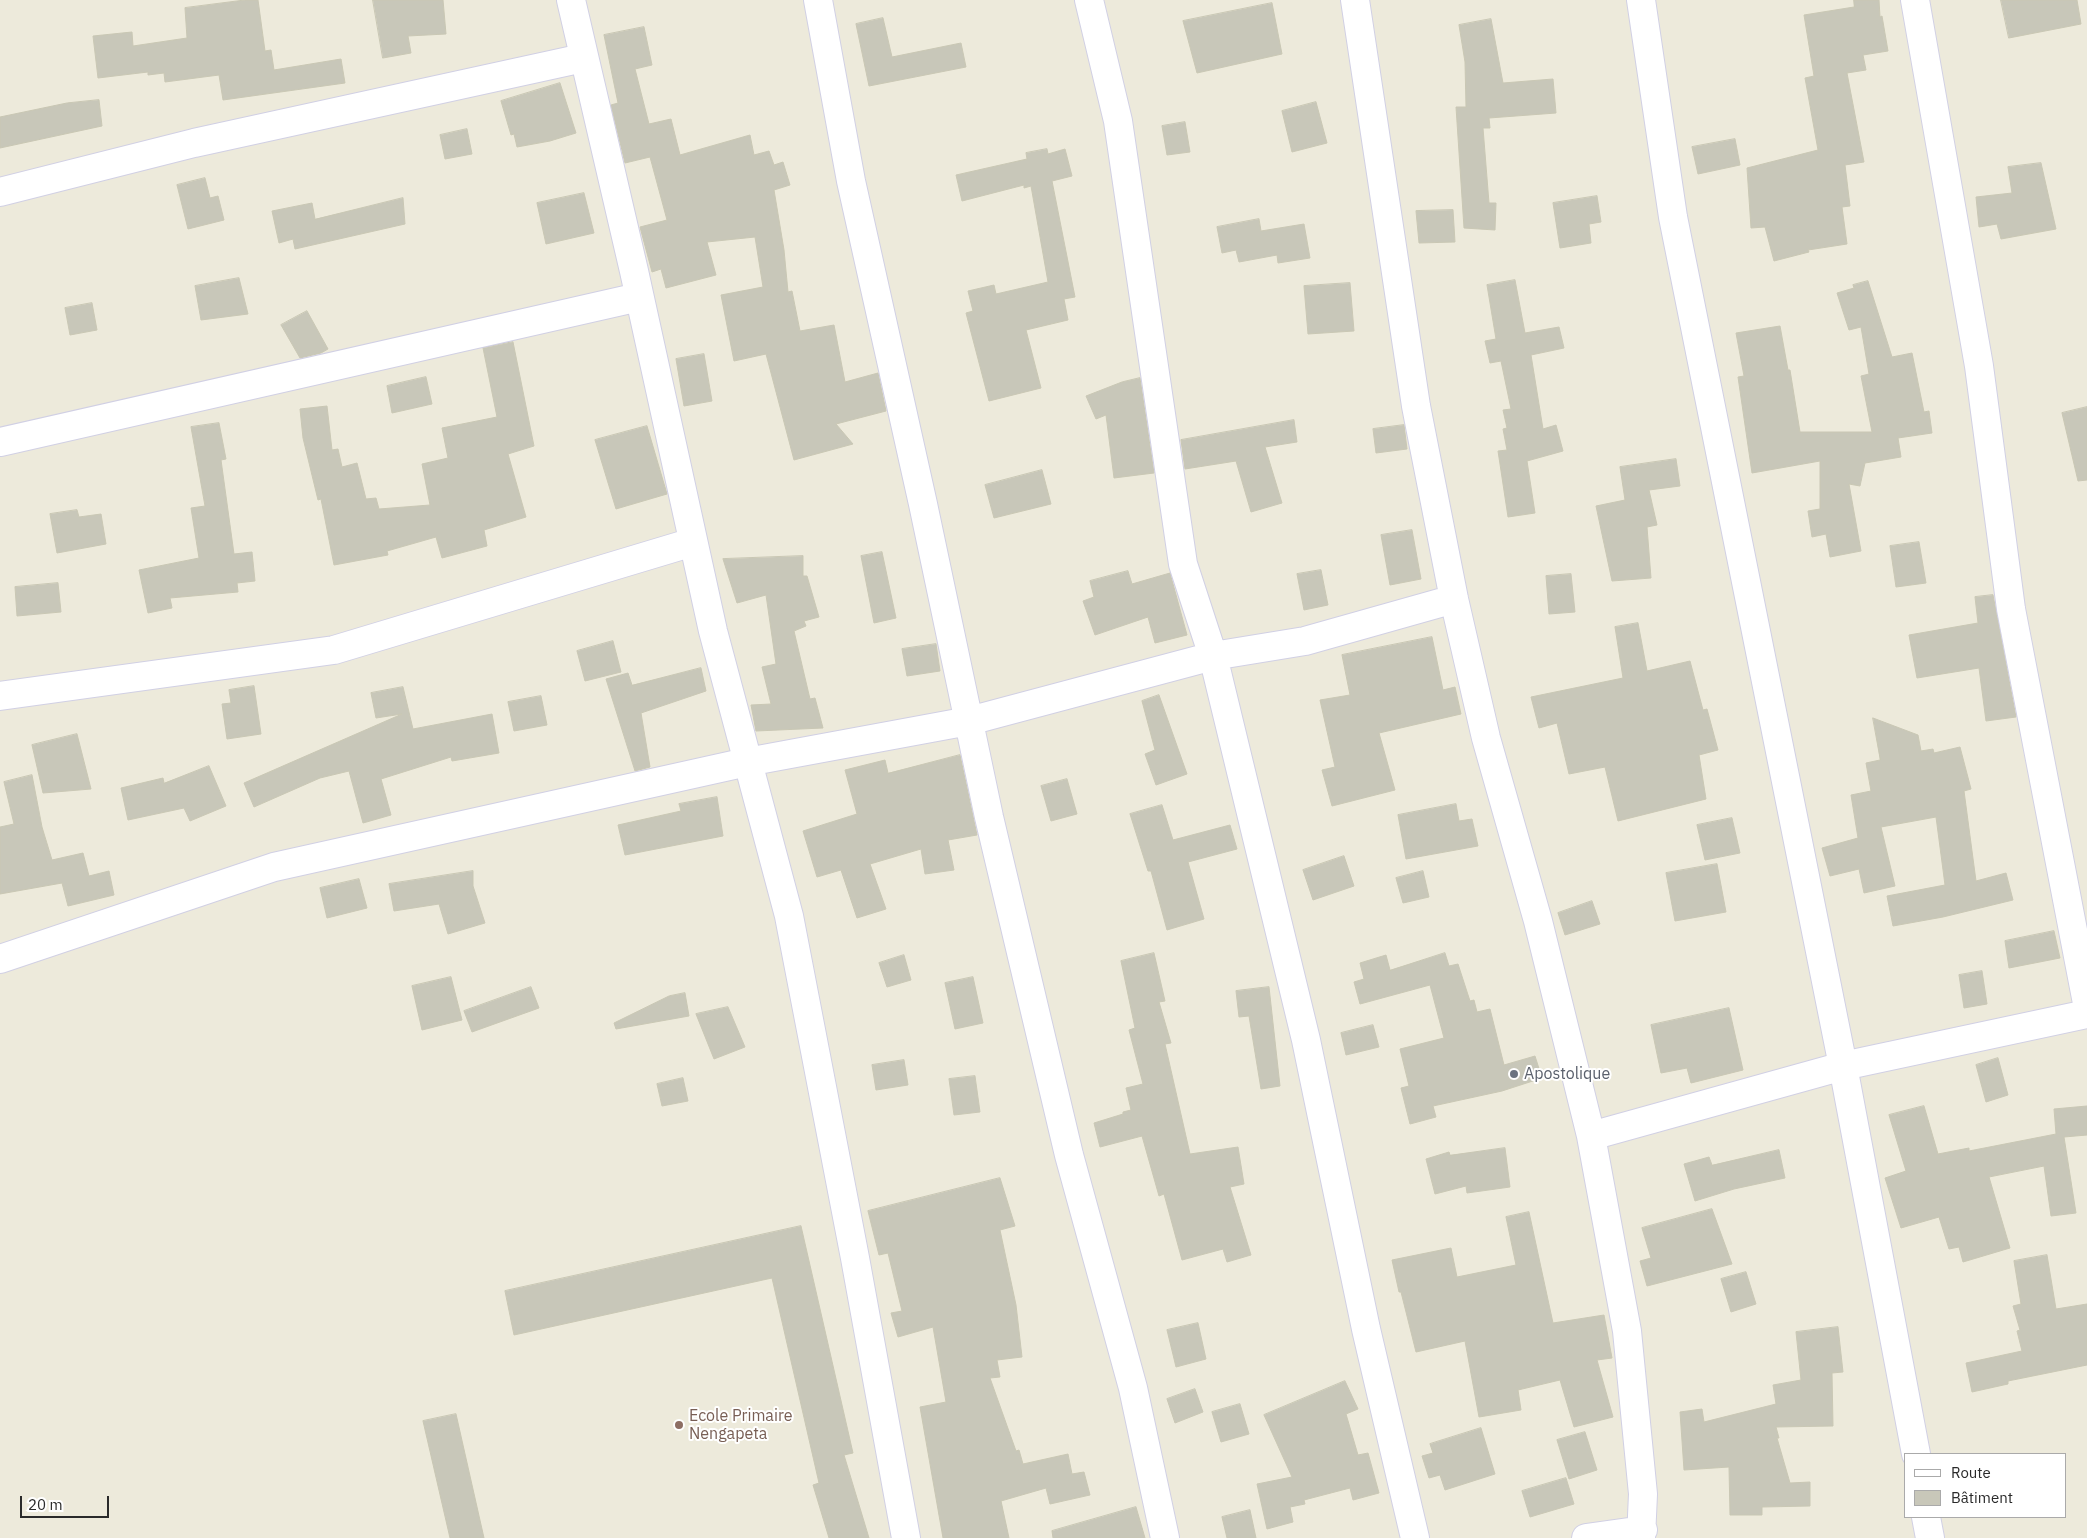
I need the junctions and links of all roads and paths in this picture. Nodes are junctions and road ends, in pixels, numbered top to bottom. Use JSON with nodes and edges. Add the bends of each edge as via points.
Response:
{"nodes":[{"id":1,"x":571,"y":0,"type":"edge"},
{"id":2,"x":818,"y":0,"type":"edge"},
{"id":3,"x":1089,"y":0,"type":"edge"},
{"id":4,"x":1355,"y":0,"type":"edge"},
{"id":5,"x":1641,"y":0,"type":"edge"},
{"id":6,"x":1915,"y":0,"type":"edge"},
{"id":7,"x":583,"y":58,"type":"junction"},
{"id":8,"x":0,"y":192,"type":"edge"},
{"id":9,"x":639,"y":297,"type":"junction"},
{"id":10,"x":0,"y":442,"type":"edge"},
{"id":11,"x":693,"y":542,"type":"junction"},
{"id":12,"x":1454,"y":599,"type":"junction"},
{"id":13,"x":1213,"y":656,"type":"junction"},
{"id":14,"x":0,"y":696,"type":"edge"},
{"id":15,"x":969,"y":721,"type":"junction"},
{"id":16,"x":747,"y":762,"type":"junction"},
{"id":17,"x":0,"y":959,"type":"edge"},
{"id":18,"x":2087,"y":1003,"type":"edge"},
{"id":19,"x":2087,"y":1014,"type":"edge"},
{"id":20,"x":1842,"y":1066,"type":"junction"},
{"id":21,"x":1591,"y":1136,"type":"junction"},
{"id":22,"x":1916,"y":1453,"type":"edge"},
{"id":23,"x":1926,"y":1518,"type":"edge"},
{"id":24,"x":1642,"y":1534,"type":"edge"},
{"id":25,"x":906,"y":1538,"type":"edge"},
{"id":26,"x":1165,"y":1538,"type":"edge"},
{"id":27,"x":1415,"y":1538,"type":"edge"},
{"id":28,"x":1586,"y":1538,"type":"edge"},
{"id":29,"x":1930,"y":1538,"type":"edge"}],
"edges":[{"from":1,"to":7,"type":"street"},
{"from":2,"to":15,"type":"street","via":[[851,181]]},
{"from":3,"to":13,"type":"street","via":[[1118,121],[1183,564]]},
{"from":4,"to":12,"type":"street","via":[[1416,406]]},
{"from":5,"to":20,"type":"street","via":[[1673,216]]},
{"from":6,"to":18,"type":"street","via":[[1979,366],[2011,608]]},
{"from":7,"to":8,"type":"street","via":[[194,143]]},
{"from":7,"to":9,"type":"street"},
{"from":9,"to":10,"type":"street"},
{"from":9,"to":11,"type":"street"},
{"from":11,"to":14,"type":"street","via":[[334,650]]},
{"from":11,"to":16,"type":"street","via":[[712,631]]},
{"from":12,"to":13,"type":"street","via":[[1305,641]]},
{"from":12,"to":21,"type":"street","via":[[1486,738],[1538,921]]},
{"from":13,"to":15,"type":"street"},
{"from":13,"to":27,"type":"street","via":[[1306,1040],[1366,1329]]},
{"from":15,"to":16,"type":"street"},
{"from":15,"to":26,"type":"street","via":[[1069,1155],[1133,1388]]},
{"from":16,"to":17,"type":"street","via":[[274,867]]},
{"from":16,"to":25,"type":"street","via":[[789,916]]},
{"from":19,"to":20,"type":"street"},
{"from":20,"to":21,"type":"street"},
{"from":20,"to":22,"type":"street"},
{"from":21,"to":24,"type":"street","via":[[1627,1331],[1643,1494]]},
{"from":23,"to":29,"type":"street"},
{"from":24,"to":28,"type":"street"}]}
